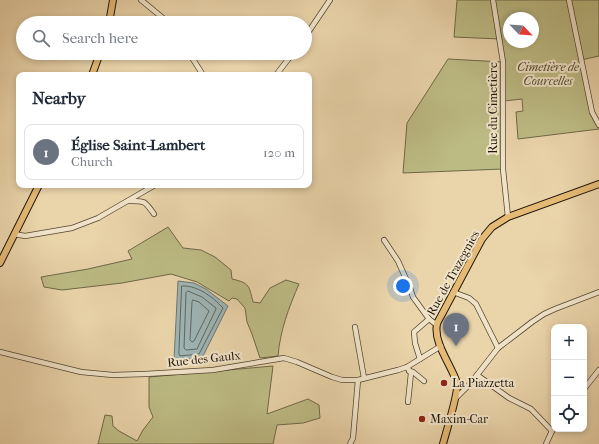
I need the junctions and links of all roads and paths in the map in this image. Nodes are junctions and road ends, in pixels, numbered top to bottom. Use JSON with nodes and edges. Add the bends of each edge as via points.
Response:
{"nodes":[{"id":1,"x":113,"y":0,"type":"edge"},
{"id":2,"x":141,"y":0,"type":"edge"},
{"id":3,"x":330,"y":0,"type":"edge"},
{"id":4,"x":493,"y":0,"type":"edge"},
{"id":5,"x":568,"y":0,"type":"edge"},
{"id":6,"x":110,"y":16,"type":"edge"},
{"id":7,"x":160,"y":16,"type":"edge"},
{"id":8,"x":312,"y":27,"type":"edge"},
{"id":9,"x":97,"y":60,"type":"edge"},
{"id":10,"x":193,"y":60,"type":"edge"},
{"id":11,"x":288,"y":60,"type":"edge"},
{"id":12,"x":93,"y":72,"type":"edge"},
{"id":13,"x":201,"y":72,"type":"edge"},
{"id":14,"x":278,"y":72,"type":"edge"},
{"id":15,"x":599,"y":125,"type":"edge"},
{"id":16,"x":599,"y":184,"type":"edge"},
{"id":17,"x":37,"y":188,"type":"edge"},
{"id":18,"x":150,"y":188,"type":"edge"},
{"id":19,"x":126,"y":201,"type":"junction"},
{"id":20,"x":154,"y":214,"type":"dead end"},
{"id":21,"x":508,"y":217,"type":"junction"},
{"id":22,"x":14,"y":234,"type":"junction"},
{"id":23,"x":384,"y":240,"type":"dead end"},
{"id":24,"x":3,"y":250,"type":"edge"},
{"id":25,"x":0,"y":263,"type":"edge"},
{"id":26,"x":453,"y":292,"type":"junction"},
{"id":27,"x":599,"y":292,"type":"edge"},
{"id":28,"x":429,"y":319,"type":"junction"},
{"id":29,"x":437,"y":325,"type":"junction"},
{"id":30,"x":355,"y":327,"type":"dead end"},
{"id":31,"x":441,"y":346,"type":"junction"},
{"id":32,"x":498,"y":348,"type":"junction"},
{"id":33,"x":0,"y":352,"type":"edge"},
{"id":34,"x":420,"y":359,"type":"junction"},
{"id":35,"x":408,"y":369,"type":"junction"},
{"id":36,"x":599,"y":370,"type":"edge"},
{"id":37,"x":477,"y":375,"type":"junction"},
{"id":38,"x":364,"y":378,"type":"junction"},
{"id":39,"x":358,"y":380,"type":"junction"},
{"id":40,"x":424,"y":381,"type":"dead end"},
{"id":41,"x":587,"y":385,"type":"edge"},
{"id":42,"x":455,"y":399,"type":"junction"},
{"id":43,"x":408,"y":402,"type":"dead end"},
{"id":44,"x":551,"y":427,"type":"edge"},
{"id":45,"x":552,"y":432,"type":"edge"},
{"id":46,"x":350,"y":444,"type":"edge"},
{"id":47,"x":443,"y":444,"type":"edge"},
{"id":48,"x":546,"y":444,"type":"edge"}],
"edges":[{"from":1,"to":6,"type":"main road"},
{"from":2,"to":7,"type":"street"},
{"from":3,"to":8,"type":"street"},
{"from":4,"to":21,"type":"street","name":"Rue du Cimetière","via":[[503,62],[503,169]]},
{"from":5,"to":15,"type":"street","via":[[592,112]]},
{"from":9,"to":12,"type":"main road"},
{"from":10,"to":13,"type":"street"},
{"from":11,"to":14,"type":"street"},
{"from":16,"to":21,"type":"main road","name":"Rue de Trazegnies"},
{"from":17,"to":22,"type":"main road"},
{"from":18,"to":19,"type":"street"},
{"from":19,"to":20,"type":"street","via":[[142,201]]},
{"from":19,"to":22,"type":"street","via":[[98,218],[72,228],[25,236]]},
{"from":21,"to":26,"type":"main road","name":"Rue de Trazegnies","via":[[492,227],[482,239]]},
{"from":22,"to":24,"type":"main road"},
{"from":23,"to":28,"type":"street","via":[[398,261],[413,297]]},
{"from":24,"to":25,"type":"main road"},
{"from":26,"to":29,"type":"main road","name":"Rue de Trazegnies"},
{"from":26,"to":32,"type":"street","via":[[469,298],[476,304]]},
{"from":27,"to":32,"type":"street","via":[[544,314]]},
{"from":28,"to":29,"type":"street"},
{"from":28,"to":34,"type":"street","via":[[414,332]]},
{"from":29,"to":31,"type":"main road"},
{"from":30,"to":38,"type":"street"},
{"from":31,"to":34,"type":"street","name":"Rue des Gaulx"},
{"from":31,"to":42,"type":"main road","via":[[457,384]]},
{"from":32,"to":37,"type":"street"},
{"from":33,"to":39,"type":"street","name":"Rue des Gaulx","via":[[81,372],[113,375],[213,370],[284,358],[342,380]]},
{"from":34,"to":35,"type":"street","name":"Rue des Gaulx"},
{"from":35,"to":38,"type":"street","name":"Rue des Gaulx"},
{"from":35,"to":40,"type":"street"},
{"from":35,"to":43,"type":"street","via":[[411,373]]},
{"from":36,"to":41,"type":"street"},
{"from":37,"to":42,"type":"street"},
{"from":37,"to":44,"type":"street","via":[[509,398],[531,409]]},
{"from":38,"to":39,"type":"street","name":"Rue des Gaulx"},
{"from":39,"to":46,"type":"street","via":[[353,438]]},
{"from":42,"to":47,"type":"main road"},
{"from":45,"to":48,"type":"street"}]}
